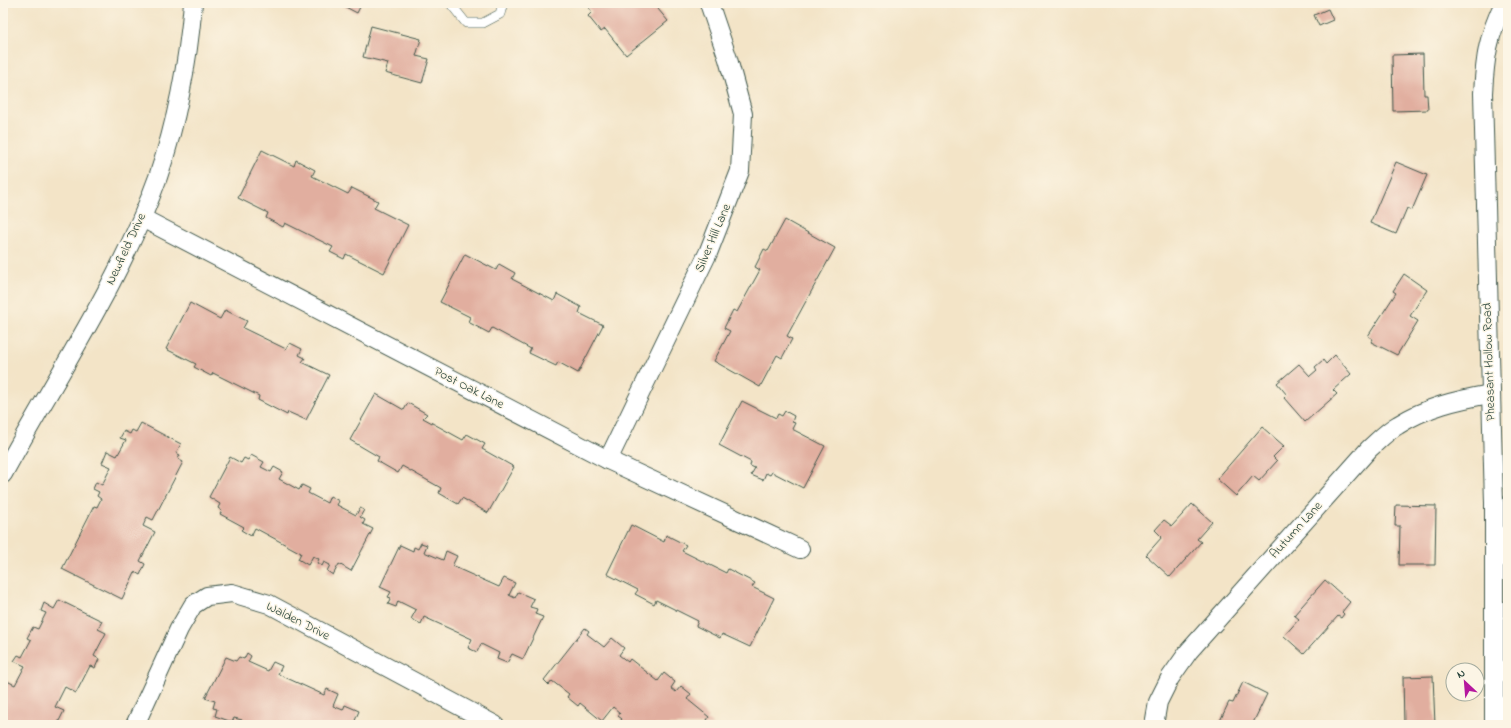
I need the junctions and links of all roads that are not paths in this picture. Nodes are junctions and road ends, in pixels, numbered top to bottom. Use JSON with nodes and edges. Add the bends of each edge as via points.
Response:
{"nodes":[{"id":1,"x":193,"y":3,"type":"edge"},
{"id":2,"x":450,"y":3,"type":"edge"},
{"id":3,"x":503,"y":3,"type":"edge"},
{"id":4,"x":708,"y":3,"type":"edge"},
{"id":5,"x":1504,"y":3,"type":"edge"},
{"id":6,"x":142,"y":218,"type":"junction"},
{"id":7,"x":1490,"y":394,"type":"junction"},
{"id":8,"x":608,"y":460,"type":"junction"},
{"id":9,"x":3,"y":474,"type":"edge"},
{"id":10,"x":800,"y":548,"type":"dead end"},
{"id":11,"x":135,"y":725,"type":"edge"},
{"id":12,"x":495,"y":725,"type":"edge"},
{"id":13,"x":1154,"y":725,"type":"edge"},
{"id":14,"x":1494,"y":725,"type":"edge"}],
"edges":[{"from":1,"to":6,"type":"street","name":"Newfield Drive","via":[[190,45],[182,88],[158,176]]},
{"from":2,"to":3,"type":"lane","via":[[466,23],[483,23],[500,14]]},
{"from":4,"to":8,"type":"street","name":"Silver Hill Lane","via":[[728,59],[742,114],[740,171],[708,253]]},
{"from":5,"to":7,"type":"street","name":"Pheasant Hollow Road","via":[[1493,26],[1485,60],[1483,93]]},
{"from":6,"to":8,"type":"street","name":"Post Oak Lane"},
{"from":6,"to":9,"type":"street","name":"Newfield Drive","via":[[94,316]]},
{"from":7,"to":13,"type":"street","name":"Autumn Lane","via":[[1452,401],[1424,410],[1396,426],[1369,449],[1189,651],[1170,678],[1158,702]]},
{"from":7,"to":14,"type":"street","name":"Pheasant Hollow Road","via":[[1495,560]]},
{"from":8,"to":10,"type":"street","name":"Post Oak Lane"},
{"from":11,"to":12,"type":"street","name":"Walden Drive","via":[[179,629],[193,605],[207,596],[232,593],[269,604]]}]}
